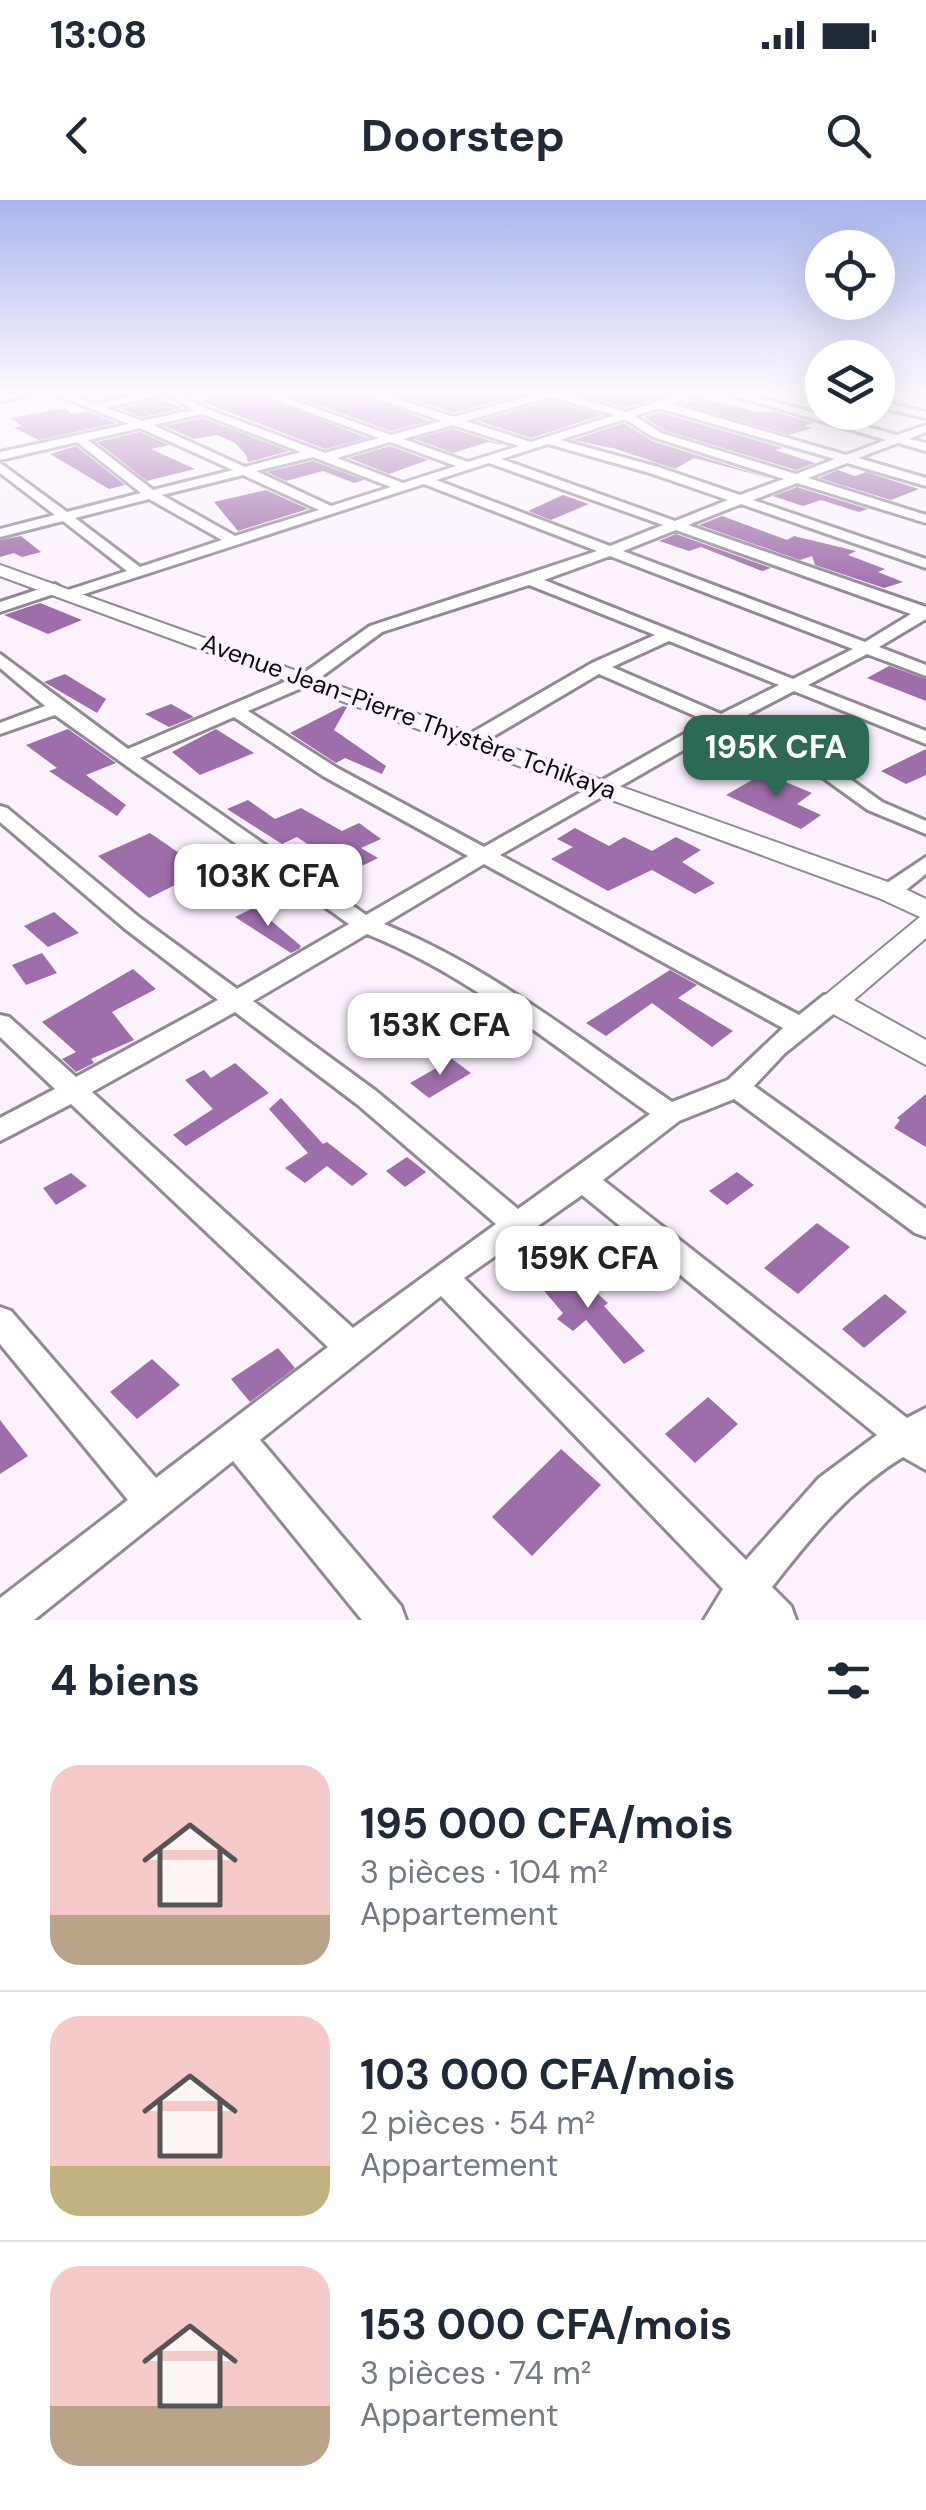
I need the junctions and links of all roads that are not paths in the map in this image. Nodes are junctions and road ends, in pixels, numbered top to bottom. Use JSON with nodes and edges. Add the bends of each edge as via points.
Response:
{"nodes":[{"id":1,"x":105,"y":459,"type":"edge"},
{"id":2,"x":220,"y":459,"type":"edge"},
{"id":3,"x":297,"y":459,"type":"edge"},
{"id":4,"x":336,"y":459,"type":"edge"},
{"id":5,"x":451,"y":459,"type":"edge"},
{"id":6,"x":614,"y":459,"type":"edge"},
{"id":7,"x":736,"y":459,"type":"edge"},
{"id":8,"x":845,"y":459,"type":"joint"},
{"id":9,"x":491,"y":460,"type":"joint"},
{"id":10,"x":471,"y":467,"type":"junction"},
{"id":11,"x":0,"y":468,"type":"edge"},
{"id":12,"x":245,"y":470,"type":"junction"},
{"id":13,"x":797,"y":478,"type":"junction"},
{"id":14,"x":424,"y":480,"type":"junction"},
{"id":15,"x":926,"y":482,"type":"edge"},
{"id":16,"x":403,"y":486,"type":"junction"},
{"id":17,"x":150,"y":494,"type":"junction"},
{"id":18,"x":738,"y":501,"type":"junction"},
{"id":19,"x":330,"y":510,"type":"junction"},
{"id":20,"x":62,"y":516,"type":"junction"},
{"id":21,"x":926,"y":519,"type":"edge"},
{"id":22,"x":677,"y":525,"type":"junction"},
{"id":23,"x":0,"y":533,"type":"edge"},
{"id":24,"x":235,"y":542,"type":"junction"},
{"id":25,"x":611,"y":548,"type":"junction"},
{"id":26,"x":926,"y":564,"type":"edge"},
{"id":27,"x":0,"y":570,"type":"edge"},
{"id":28,"x":138,"y":572,"type":"junction"},
{"id":29,"x":531,"y":580,"type":"junction"},
{"id":30,"x":62,"y":591,"type":"junction"},
{"id":31,"x":0,"y":607,"type":"edge"},
{"id":32,"x":925,"y":613,"type":"edge"},
{"id":33,"x":667,"y":636,"type":"junction"},
{"id":34,"x":865,"y":649,"type":"junction"},
{"id":35,"x":0,"y":659,"type":"edge"},
{"id":36,"x":598,"y":668,"type":"junction"},
{"id":37,"x":926,"y":671,"type":"edge"},
{"id":38,"x":307,"y":679,"type":"junction"},
{"id":39,"x":792,"y":684,"type":"junction"},
{"id":40,"x":57,"y":708,"type":"junction"},
{"id":41,"x":236,"y":710,"type":"junction"},
{"id":42,"x":719,"y":720,"type":"junction"},
{"id":43,"x":0,"y":728,"type":"edge"},
{"id":44,"x":926,"y":738,"type":"edge"},
{"id":45,"x":475,"y":739,"type":"junction"},
{"id":46,"x":126,"y":756,"type":"junction"},
{"id":47,"x":602,"y":786,"type":"junction"},
{"id":48,"x":0,"y":812,"type":"edge"},
{"id":49,"x":926,"y":828,"type":"edge"},
{"id":50,"x":484,"y":856,"type":"junction"},
{"id":51,"x":926,"y":863,"type":"edge"},
{"id":52,"x":890,"y":892,"type":"junction"},
{"id":53,"x":925,"y":921,"type":"edge"},
{"id":54,"x":364,"y":924,"type":"junction"},
{"id":55,"x":235,"y":1001,"type":"junction"},
{"id":56,"x":834,"y":1001,"type":"junction"},
{"id":57,"x":0,"y":1023,"type":"edge"},
{"id":58,"x":801,"y":1027,"type":"junction"},
{"id":59,"x":926,"y":1054,"type":"edge"},
{"id":60,"x":736,"y":1087,"type":"junction"},
{"id":61,"x":71,"y":1090,"type":"junction"},
{"id":62,"x":669,"y":1114,"type":"junction"},
{"id":63,"x":0,"y":1131,"type":"edge"},
{"id":64,"x":583,"y":1180,"type":"junction"},
{"id":65,"x":517,"y":1225,"type":"junction"},
{"id":66,"x":926,"y":1226,"type":"edge"},
{"id":67,"x":442,"y":1277,"type":"junction"},
{"id":68,"x":0,"y":1321,"type":"edge"},
{"id":69,"x":353,"y":1348,"type":"junction"},
{"id":70,"x":919,"y":1438,"type":"edge"},
{"id":71,"x":237,"y":1439,"type":"junction"},
{"id":72,"x":152,"y":1502,"type":"junction"},
{"id":73,"x":749,"y":1588,"type":"junction"},
{"id":74,"x":3,"y":1620,"type":"edge"},
{"id":75,"x":387,"y":1620,"type":"edge"},
{"id":76,"x":723,"y":1620,"type":"edge"},
{"id":77,"x":776,"y":1620,"type":"edge"}],
"edges":[{"from":1,"to":17,"type":"street"},
{"from":2,"to":12,"type":"street"},
{"from":3,"to":12,"type":"street"},
{"from":4,"to":16,"type":"street"},
{"from":5,"to":10,"type":"street"},
{"from":6,"to":18,"type":"street"},
{"from":7,"to":13,"type":"street"},
{"from":8,"to":13,"type":"street"},
{"from":8,"to":15,"type":"street"},
{"from":9,"to":10,"type":"street"},
{"from":9,"to":22,"type":"street"},
{"from":10,"to":14,"type":"street"},
{"from":11,"to":20,"type":"street"},
{"from":12,"to":17,"type":"street"},
{"from":12,"to":19,"type":"street"},
{"from":13,"to":18,"type":"street"},
{"from":13,"to":21,"type":"street"},
{"from":14,"to":16,"type":"street"},
{"from":14,"to":25,"type":"street"},
{"from":16,"to":19,"type":"street"},
{"from":17,"to":20,"type":"street"},
{"from":17,"to":24,"type":"street"},
{"from":18,"to":22,"type":"street"},
{"from":18,"to":26,"type":"street"},
{"from":19,"to":24,"type":"street"},
{"from":20,"to":23,"type":"street"},
{"from":20,"to":28,"type":"street"},
{"from":22,"to":25,"type":"street"},
{"from":22,"to":32,"type":"street"},
{"from":24,"to":28,"type":"street"},
{"from":25,"to":29,"type":"street"},
{"from":25,"to":34,"type":"street"},
{"from":27,"to":30,"type":"street","name":"Avenue Jean-Pierre Thystère Tchikaya"},
{"from":28,"to":30,"type":"street"},
{"from":29,"to":33,"type":"street"},
{"from":29,"to":38,"type":"street","via":[[376,629]]},
{"from":30,"to":31,"type":"street"},
{"from":30,"to":38,"type":"street","name":"Avenue Jean-Pierre Thystère Tchikaya"},
{"from":32,"to":34,"type":"street"},
{"from":33,"to":36,"type":"street"},
{"from":33,"to":39,"type":"street"},
{"from":34,"to":37,"type":"street"},
{"from":34,"to":39,"type":"street"},
{"from":35,"to":40,"type":"street"},
{"from":36,"to":42,"type":"street"},
{"from":36,"to":45,"type":"street"},
{"from":38,"to":41,"type":"street"},
{"from":38,"to":45,"type":"street","name":"Avenue Jean-Pierre Thystère Tchikaya"},
{"from":39,"to":42,"type":"street"},
{"from":39,"to":44,"type":"street"},
{"from":40,"to":43,"type":"street"},
{"from":40,"to":46,"type":"street"},
{"from":41,"to":46,"type":"street"},
{"from":41,"to":50,"type":"street","via":[[330,772]]},
{"from":42,"to":47,"type":"street"},
{"from":42,"to":49,"type":"street","via":[[811,760],[875,806]]},
{"from":45,"to":47,"type":"street","name":"Avenue Jean-Pierre Thystère Tchikaya"},
{"from":46,"to":54,"type":"street"},
{"from":47,"to":50,"type":"street"},
{"from":47,"to":52,"type":"street","name":"Avenue Jean-Pierre Thystère Tchikaya"},
{"from":48,"to":55,"type":"street"},
{"from":50,"to":54,"type":"street"},
{"from":50,"to":58,"type":"street"},
{"from":51,"to":52,"type":"street"},
{"from":52,"to":53,"type":"street","name":"Avenue Jean-Pierre Thystère Tchikaya"},
{"from":53,"to":56,"type":"street"},
{"from":54,"to":55,"type":"street"},
{"from":54,"to":62,"type":"street","via":[[457,968]]},
{"from":55,"to":61,"type":"street"},
{"from":55,"to":65,"type":"street","via":[[367,1098]]},
{"from":56,"to":58,"type":"street"},
{"from":56,"to":59,"type":"street"},
{"from":57,"to":61,"type":"street"},
{"from":58,"to":60,"type":"street"},
{"from":60,"to":62,"type":"street"},
{"from":60,"to":66,"type":"street"},
{"from":61,"to":63,"type":"street"},
{"from":61,"to":69,"type":"street"},
{"from":62,"to":64,"type":"street"},
{"from":64,"to":65,"type":"street"},
{"from":64,"to":70,"type":"street"},
{"from":65,"to":67,"type":"street"},
{"from":67,"to":69,"type":"street"},
{"from":67,"to":73,"type":"street"},
{"from":68,"to":72,"type":"street"},
{"from":69,"to":71,"type":"street"},
{"from":70,"to":73,"type":"street","via":[[886,1446],[848,1476]]},
{"from":71,"to":72,"type":"street"},
{"from":71,"to":75,"type":"street"},
{"from":72,"to":74,"type":"street"},
{"from":73,"to":76,"type":"street"},
{"from":73,"to":77,"type":"street"}]}
